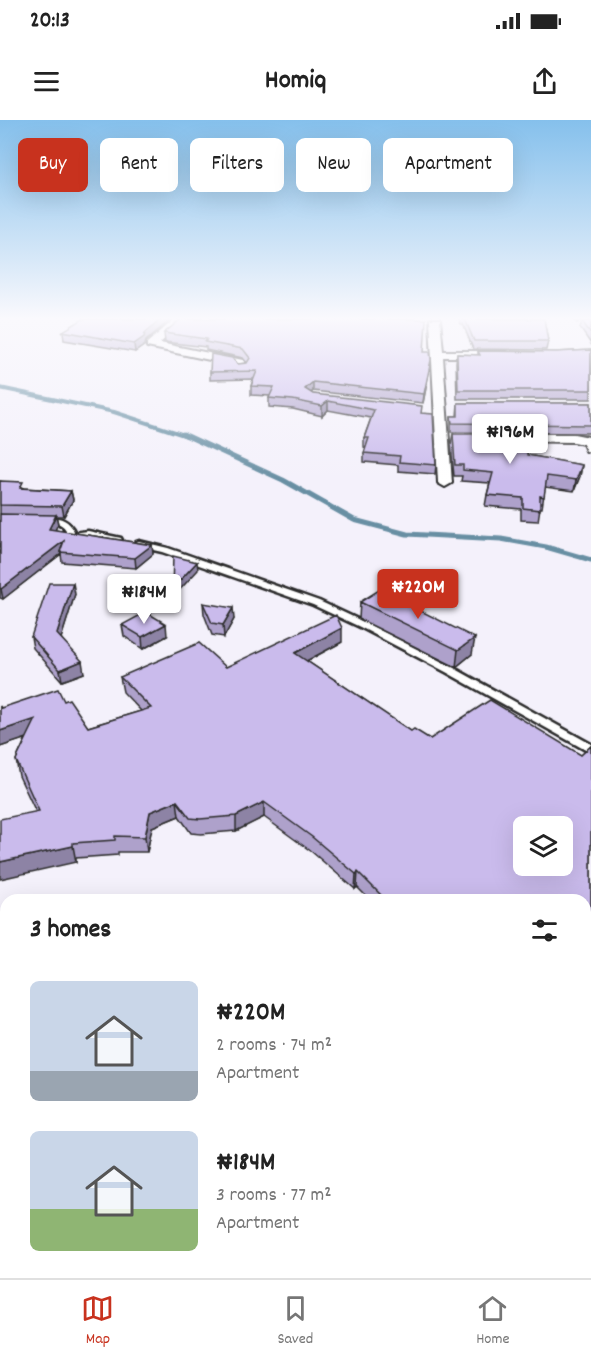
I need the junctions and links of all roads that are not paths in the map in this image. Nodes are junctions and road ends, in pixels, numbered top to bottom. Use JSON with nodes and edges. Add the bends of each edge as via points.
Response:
{"nodes":[{"id":1,"x":440,"y":373,"type":"edge"},
{"id":2,"x":444,"y":407,"type":"junction"},
{"id":3,"x":423,"y":410,"type":"edge"},
{"id":4,"x":491,"y":438,"type":"edge"},
{"id":5,"x":591,"y":448,"type":"edge"},
{"id":6,"x":445,"y":483,"type":"dead end"},
{"id":7,"x":31,"y":520,"type":"edge"},
{"id":8,"x":591,"y":749,"type":"edge"}],
"edges":[{"from":1,"to":2,"type":"street"},
{"from":2,"to":3,"type":"street"},
{"from":2,"to":6,"type":"street","via":[[450,438]]},
{"from":4,"to":5,"type":"street","via":[[574,438],[589,441]]},
{"from":7,"to":8,"type":"lane","via":[[62,520],[70,531],[63,536],[88,534],[165,550],[316,603],[450,670]]}]}
